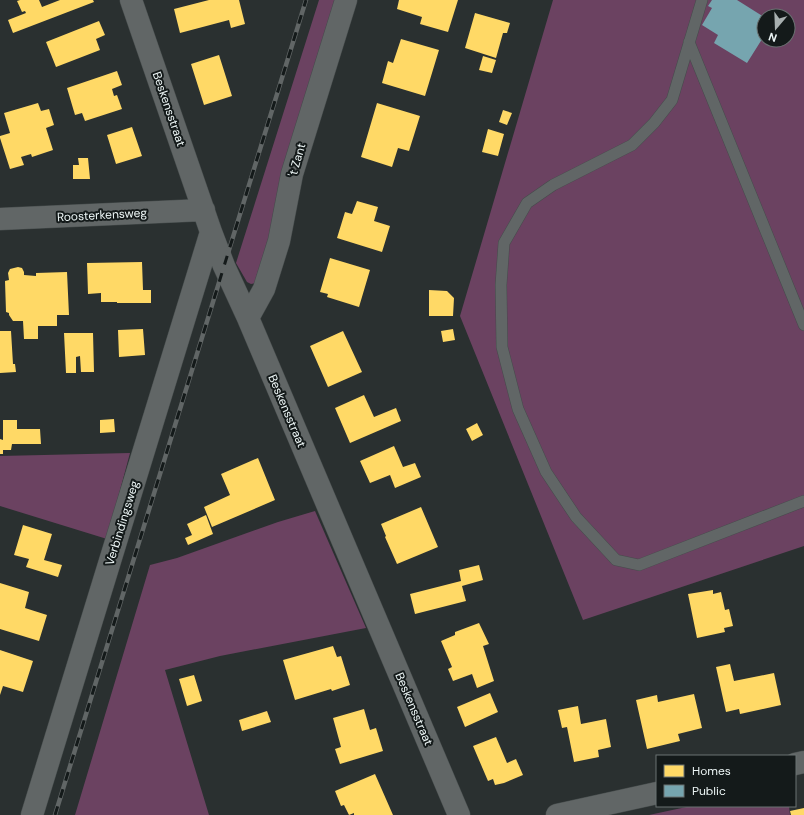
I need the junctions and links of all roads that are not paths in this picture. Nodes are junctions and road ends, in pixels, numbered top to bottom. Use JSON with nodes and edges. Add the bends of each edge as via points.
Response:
{"nodes":[{"id":1,"x":130,"y":0,"type":"edge"},
{"id":2,"x":346,"y":0,"type":"edge"},
{"id":3,"x":702,"y":0,"type":"edge"},
{"id":4,"x":689,"y":42,"type":"junction"},
{"id":5,"x":204,"y":210,"type":"junction"},
{"id":6,"x":0,"y":219,"type":"edge"},
{"id":7,"x":211,"y":232,"type":"junction"},
{"id":8,"x":248,"y":318,"type":"junction"},
{"id":9,"x":804,"y":325,"type":"edge"},
{"id":10,"x":804,"y":501,"type":"edge"},
{"id":11,"x":656,"y":793,"type":"edge"},
{"id":12,"x":32,"y":815,"type":"edge"},
{"id":13,"x":459,"y":815,"type":"edge"},
{"id":14,"x":558,"y":815,"type":"edge"}],
"edges":[{"from":1,"to":5,"type":"street","name":"Beskensstraat"},
{"from":2,"to":8,"type":"street","name":"'t Zant","via":[[292,174],[279,241],[264,289]]},
{"from":3,"to":4,"type":"lane"},
{"from":4,"to":9,"type":"lane"},
{"from":4,"to":10,"type":"lane","via":[[672,100],[632,145],[553,185],[527,203],[504,243],[501,285],[502,347],[518,409],[546,472],[576,517],[616,560],[639,565]]},
{"from":5,"to":6,"type":"street","name":"Roosterkensweg"},
{"from":5,"to":7,"type":"street","name":"Beskensstraat"},
{"from":7,"to":8,"type":"street","name":"Beskensstraat"},
{"from":7,"to":12,"type":"street","name":"Verbindingsweg"},
{"from":8,"to":13,"type":"street","name":"Beskensstraat"},
{"from":11,"to":14,"type":"street"}]}
